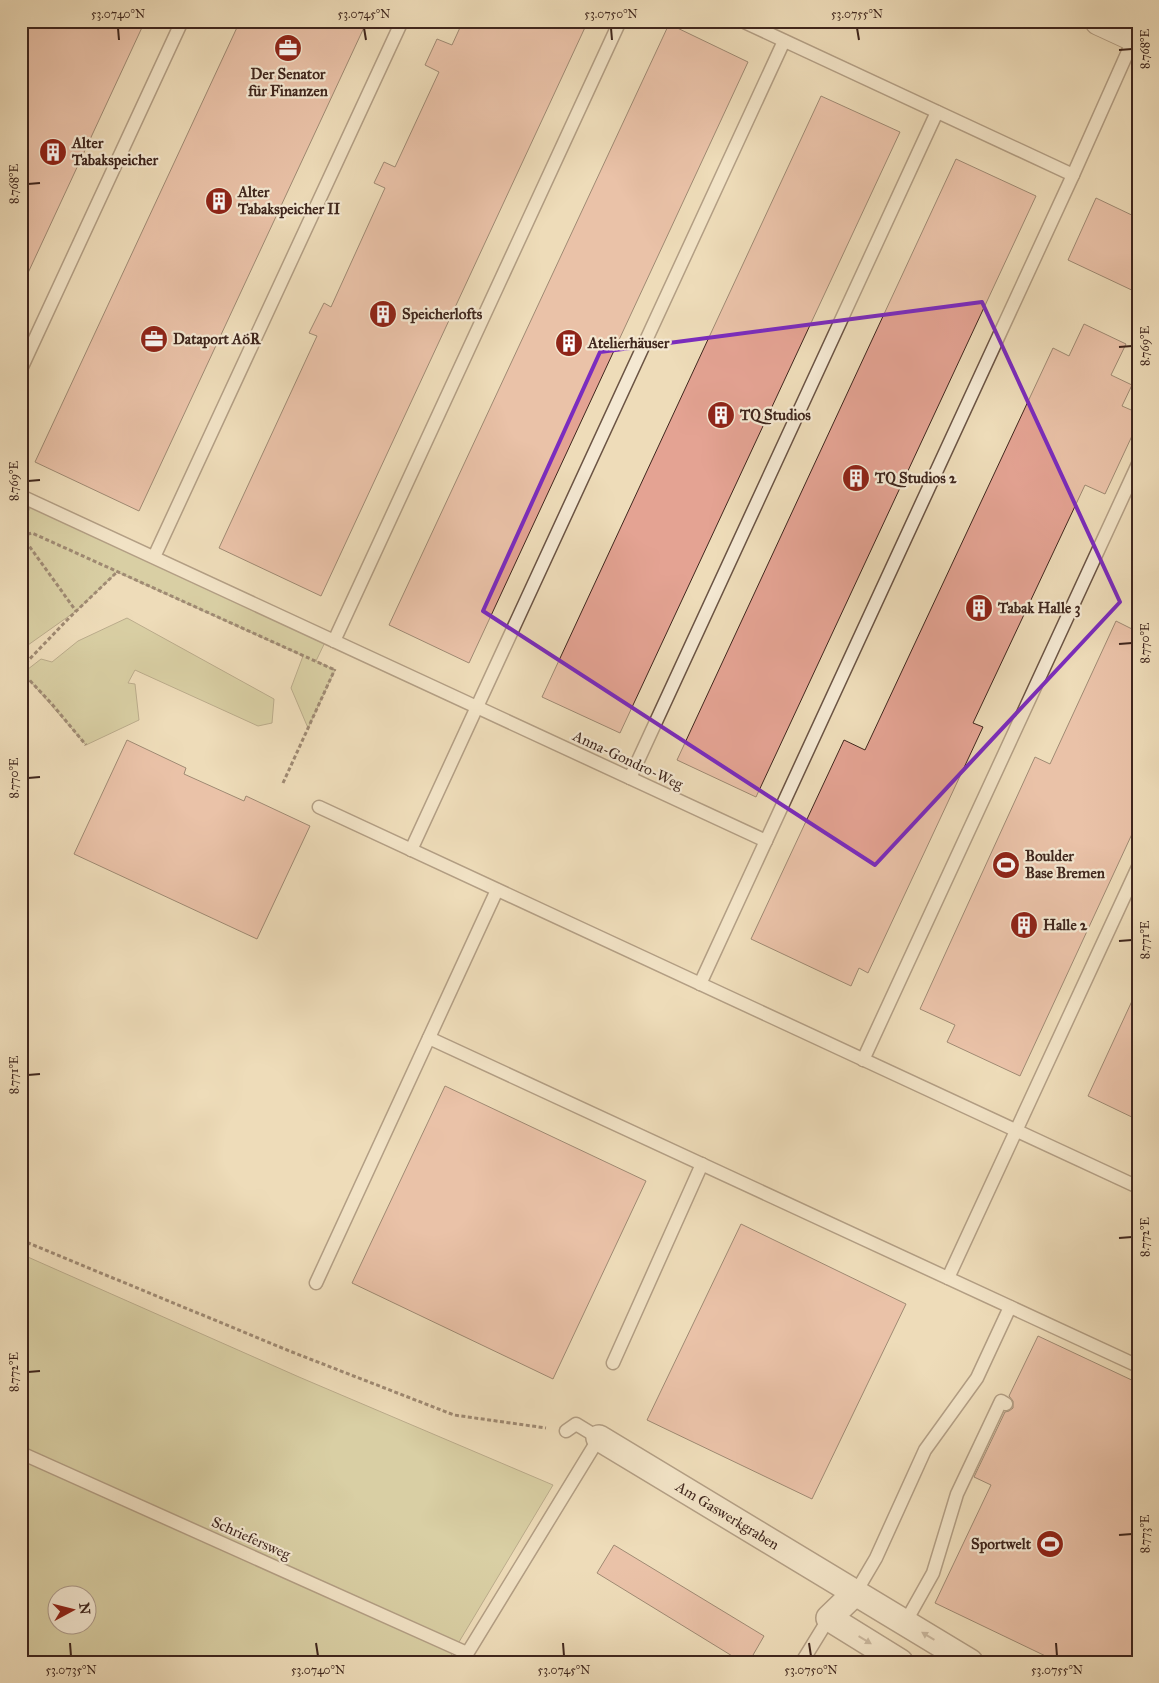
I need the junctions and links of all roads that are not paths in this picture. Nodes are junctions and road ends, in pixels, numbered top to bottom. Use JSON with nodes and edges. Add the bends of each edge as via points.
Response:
{"nodes":[{"id":1,"x":182,"y":21,"type":"edge"},
{"id":2,"x":402,"y":21,"type":"edge"},
{"id":3,"x":620,"y":21,"type":"edge"},
{"id":4,"x":742,"y":21,"type":"edge"},
{"id":5,"x":1099,"y":21,"type":"edge"},
{"id":6,"x":770,"y":27,"type":"edge"},
{"id":7,"x":1136,"y":38,"type":"edge"},
{"id":8,"x":784,"y":41,"type":"junction"},
{"id":9,"x":937,"y":112,"type":"junction"},
{"id":10,"x":1073,"y":175,"type":"junction"},
{"id":11,"x":21,"y":369,"type":"edge"},
{"id":12,"x":1138,"y":464,"type":"edge"},
{"id":13,"x":21,"y":496,"type":"edge"},
{"id":14,"x":154,"y":558,"type":"junction"},
{"id":15,"x":334,"y":641,"type":"junction"},
{"id":16,"x":477,"y":707,"type":"junction"},
{"id":17,"x":630,"y":778,"type":"junction"},
{"id":18,"x":318,"y":808,"type":"dead end"},
{"id":19,"x":766,"y":841,"type":"junction"},
{"id":20,"x":411,"y":850,"type":"junction"},
{"id":21,"x":1138,"y":867,"type":"edge"},
{"id":22,"x":497,"y":890,"type":"junction"},
{"id":23,"x":700,"y":984,"type":"junction"},
{"id":24,"x":429,"y":1038,"type":"junction"},
{"id":25,"x":863,"y":1060,"type":"junction"},
{"id":26,"x":1016,"y":1131,"type":"junction"},
{"id":27,"x":702,"y":1164,"type":"junction"},
{"id":28,"x":1138,"y":1187,"type":"edge"},
{"id":29,"x":948,"y":1278,"type":"junction"},
{"id":30,"x":316,"y":1283,"type":"dead end"},
{"id":31,"x":1010,"y":1307,"type":"junction"},
{"id":32,"x":613,"y":1363,"type":"dead end"},
{"id":33,"x":1138,"y":1366,"type":"edge"},
{"id":34,"x":1006,"y":1404,"type":"dead end"},
{"id":35,"x":566,"y":1431,"type":"road end"},
{"id":36,"x":599,"y":1438,"type":"junction"},
{"id":37,"x":21,"y":1453,"type":"edge"},
{"id":38,"x":856,"y":1592,"type":"junction"},
{"id":39,"x":829,"y":1618,"type":"junction"},
{"id":40,"x":905,"y":1622,"type":"junction"},
{"id":41,"x":465,"y":1658,"type":"edge"},
{"id":42,"x":802,"y":1662,"type":"edge"},
{"id":43,"x":900,"y":1662,"type":"edge"},
{"id":44,"x":970,"y":1662,"type":"edge"}],
"edges":[{"from":1,"to":11,"type":"lane"},
{"from":2,"to":14,"type":"lane"},
{"from":3,"to":15,"type":"lane"},
{"from":4,"to":6,"type":"lane"},
{"from":5,"to":7,"type":"street"},
{"from":6,"to":8,"type":"lane"},
{"from":7,"to":10,"type":"lane"},
{"from":8,"to":9,"type":"lane"},
{"from":8,"to":16,"type":"lane"},
{"from":9,"to":10,"type":"lane"},
{"from":9,"to":17,"type":"lane"},
{"from":10,"to":19,"type":"lane"},
{"from":12,"to":25,"type":"lane"},
{"from":13,"to":14,"type":"lane","name":"Anna-Gondro-Weg"},
{"from":14,"to":15,"type":"lane","name":"Anna-Gondro-Weg"},
{"from":15,"to":16,"type":"lane","name":"Anna-Gondro-Weg"},
{"from":16,"to":17,"type":"lane","name":"Anna-Gondro-Weg"},
{"from":16,"to":20,"type":"lane"},
{"from":17,"to":19,"type":"lane","name":"Anna-Gondro-Weg"},
{"from":18,"to":20,"type":"lane"},
{"from":19,"to":23,"type":"lane"},
{"from":20,"to":22,"type":"lane"},
{"from":21,"to":26,"type":"lane"},
{"from":22,"to":23,"type":"lane"},
{"from":22,"to":24,"type":"lane"},
{"from":23,"to":25,"type":"lane"},
{"from":24,"to":27,"type":"lane"},
{"from":24,"to":30,"type":"lane"},
{"from":25,"to":26,"type":"lane"},
{"from":26,"to":28,"type":"lane"},
{"from":26,"to":29,"type":"lane"},
{"from":27,"to":29,"type":"lane"},
{"from":27,"to":32,"type":"lane"},
{"from":29,"to":31,"type":"lane"},
{"from":31,"to":33,"type":"lane"},
{"from":31,"to":38,"type":"lane","via":[[977,1378],[925,1450],[876,1558]]},
{"from":34,"to":40,"type":"lane","via":[[1000,1401],[957,1494],[933,1573]]},
{"from":35,"to":36,"type":"lane","via":[[576,1424]]},
{"from":36,"to":38,"type":"street","name":"Am Gaswerkgraben"},
{"from":36,"to":41,"type":"lane","name":"Schriefersweg"},
{"from":37,"to":41,"type":"lane","name":"Schriefersweg"},
{"from":38,"to":39,"type":"street"},
{"from":38,"to":40,"type":"street","name":"Am Gaswerkgraben"},
{"from":39,"to":42,"type":"lane"},
{"from":39,"to":43,"type":"street","one_way":true},
{"from":44,"to":40,"type":"street","name":"Am Gaswerkgraben","one_way":true}]}
